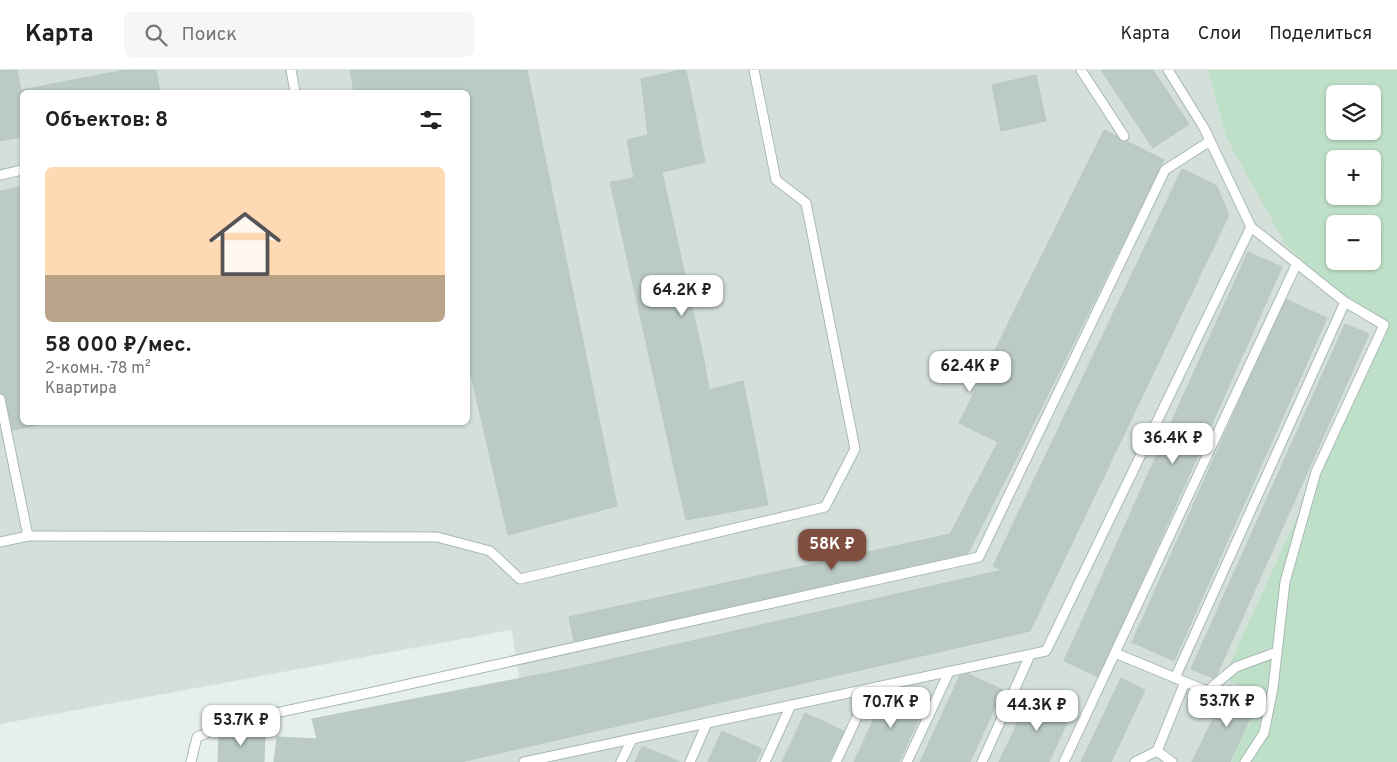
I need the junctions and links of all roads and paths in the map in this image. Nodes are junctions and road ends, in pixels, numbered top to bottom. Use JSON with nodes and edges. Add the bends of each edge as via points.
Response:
{"nodes":[{"id":1,"x":291,"y":70,"type":"edge"},
{"id":2,"x":754,"y":70,"type":"edge"},
{"id":3,"x":1081,"y":70,"type":"edge"},
{"id":4,"x":1168,"y":70,"type":"edge"},
{"id":5,"x":296,"y":90,"type":"edge"},
{"id":6,"x":1124,"y":136,"type":"dead end"},
{"id":7,"x":1210,"y":141,"type":"junction"},
{"id":8,"x":20,"y":170,"type":"edge"},
{"id":9,"x":0,"y":175,"type":"edge"},
{"id":10,"x":1250,"y":227,"type":"junction"},
{"id":11,"x":1296,"y":264,"type":"junction"},
{"id":12,"x":1345,"y":302,"type":"junction"},
{"id":13,"x":0,"y":399,"type":"edge"},
{"id":14,"x":28,"y":536,"type":"junction"},
{"id":15,"x":0,"y":542,"type":"edge"},
{"id":16,"x":1277,"y":652,"type":"junction"},
{"id":17,"x":1115,"y":653,"type":"junction"},
{"id":18,"x":1030,"y":655,"type":"junction"},
{"id":19,"x":949,"y":672,"type":"junction"},
{"id":20,"x":1175,"y":678,"type":"junction"},
{"id":21,"x":1185,"y":682,"type":"junction"},
{"id":22,"x":870,"y":689,"type":"junction"},
{"id":23,"x":792,"y":705,"type":"junction"},
{"id":24,"x":707,"y":723,"type":"junction"},
{"id":25,"x":632,"y":739,"type":"junction"},
{"id":26,"x":1157,"y":751,"type":"junction"},
{"id":27,"x":549,"y":759,"type":"edge"},
{"id":28,"x":191,"y":762,"type":"edge"},
{"id":29,"x":524,"y":762,"type":"edge"},
{"id":30,"x":621,"y":762,"type":"edge"},
{"id":31,"x":690,"y":762,"type":"edge"},
{"id":32,"x":765,"y":762,"type":"edge"},
{"id":33,"x":836,"y":762,"type":"edge"},
{"id":34,"x":908,"y":762,"type":"edge"},
{"id":35,"x":982,"y":762,"type":"edge"},
{"id":36,"x":1064,"y":762,"type":"edge"},
{"id":37,"x":1135,"y":762,"type":"edge"},
{"id":38,"x":1172,"y":762,"type":"edge"},
{"id":39,"x":1245,"y":762,"type":"edge"}],
"edges":[{"from":1,"to":5,"type":"lane"},
{"from":2,"to":14,"type":"lane","via":[[776,180],[806,203],[855,450],[825,507],[520,579],[490,551],[437,537]]},
{"from":3,"to":6,"type":"lane"},
{"from":4,"to":7,"type":"lane"},
{"from":7,"to":10,"type":"lane"},
{"from":7,"to":28,"type":"lane","via":[[1166,170],[979,557],[238,721],[197,737]]},
{"from":8,"to":9,"type":"lane"},
{"from":10,"to":11,"type":"lane"},
{"from":10,"to":18,"type":"lane","via":[[1046,651]]},
{"from":11,"to":12,"type":"lane"},
{"from":11,"to":17,"type":"lane"},
{"from":12,"to":16,"type":"lane","via":[[1384,325],[1316,472],[1284,582]]},
{"from":12,"to":20,"type":"lane"},
{"from":13,"to":14,"type":"lane"},
{"from":14,"to":15,"type":"lane"},
{"from":16,"to":21,"type":"lane","via":[[1236,667],[1207,691]]},
{"from":16,"to":39,"type":"lane","via":[[1264,733]]},
{"from":17,"to":20,"type":"lane"},
{"from":17,"to":36,"type":"lane"},
{"from":18,"to":19,"type":"lane"},
{"from":18,"to":35,"type":"lane"},
{"from":19,"to":22,"type":"lane"},
{"from":19,"to":34,"type":"lane"},
{"from":20,"to":21,"type":"lane"},
{"from":21,"to":26,"type":"lane"},
{"from":22,"to":23,"type":"lane"},
{"from":22,"to":33,"type":"lane"},
{"from":23,"to":24,"type":"lane"},
{"from":23,"to":32,"type":"lane"},
{"from":24,"to":25,"type":"lane"},
{"from":24,"to":31,"type":"lane"},
{"from":25,"to":27,"type":"lane"},
{"from":25,"to":30,"type":"lane"},
{"from":26,"to":37,"type":"lane"},
{"from":26,"to":38,"type":"lane"},
{"from":27,"to":29,"type":"lane"}]}
